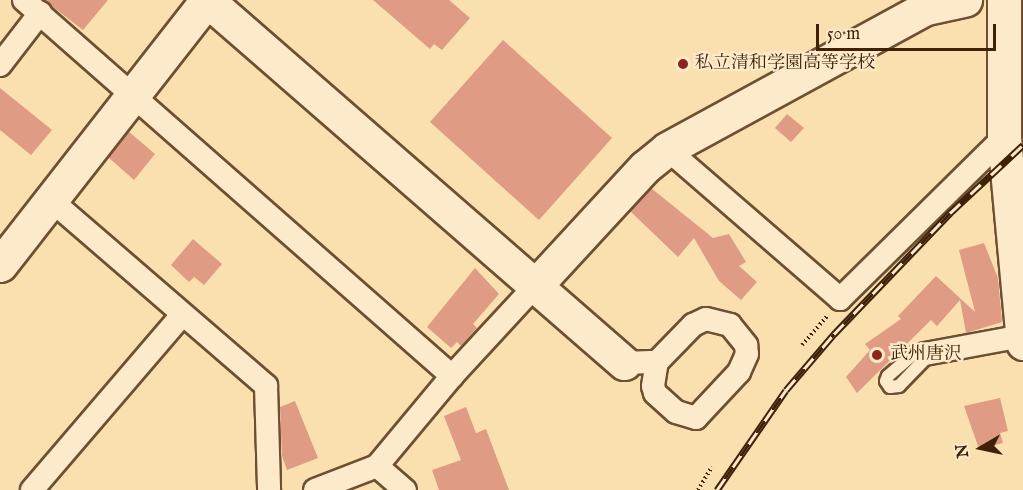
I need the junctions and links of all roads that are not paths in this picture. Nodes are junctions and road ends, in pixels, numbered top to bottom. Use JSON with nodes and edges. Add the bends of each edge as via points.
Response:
{"nodes":[{"id":1,"x":207,"y":0,"type":"edge"},
{"id":2,"x":965,"y":0,"type":"edge"},
{"id":3,"x":1004,"y":0,"type":"edge"},
{"id":4,"x":32,"y":7,"type":"edge"},
{"id":5,"x":0,"y":65,"type":"edge"},
{"id":6,"x":133,"y":95,"type":"junction"},
{"id":7,"x":1004,"y":137,"type":"junction"},
{"id":8,"x":667,"y":149,"type":"junction"},
{"id":9,"x":52,"y":201,"type":"junction"},
{"id":10,"x":0,"y":265,"type":"edge"},
{"id":11,"x":535,"y":286,"type":"junction"},
{"id":12,"x":182,"y":315,"type":"junction"},
{"id":13,"x":1022,"y":336,"type":"edge"},
{"id":14,"x":1023,"y":343,"type":"edge"},
{"id":15,"x":925,"y":354,"type":"dead end"},
{"id":16,"x":657,"y":362,"type":"junction"},
{"id":17,"x":624,"y":363,"type":"junction"},
{"id":18,"x":452,"y":376,"type":"junction"},
{"id":19,"x":663,"y":402,"type":"junction"},
{"id":20,"x":377,"y":466,"type":"junction"},
{"id":21,"x":32,"y":490,"type":"edge"},
{"id":22,"x":269,"y":490,"type":"edge"},
{"id":23,"x":315,"y":490,"type":"edge"},
{"id":24,"x":405,"y":490,"type":"edge"}],
"edges":[{"from":1,"to":6,"type":"street"},
{"from":1,"to":11,"type":"street"},
{"from":2,"to":8,"type":"street","via":[[926,8]]},
{"from":3,"to":7,"type":"street"},
{"from":4,"to":5,"type":"street"},
{"from":4,"to":6,"type":"street"},
{"from":6,"to":9,"type":"street"},
{"from":6,"to":18,"type":"street"},
{"from":7,"to":8,"type":"street","via":[[840,299]]},
{"from":7,"to":13,"type":"street"},
{"from":8,"to":11,"type":"street","via":[[645,167]]},
{"from":9,"to":10,"type":"street"},
{"from":9,"to":12,"type":"street"},
{"from":11,"to":17,"type":"street"},
{"from":11,"to":18,"type":"street"},
{"from":12,"to":21,"type":"street"},
{"from":12,"to":22,"type":"street","via":[[266,386]]},
{"from":13,"to":14,"type":"street"},
{"from":13,"to":15,"type":"street"},
{"from":16,"to":17,"type":"street"},
{"from":16,"to":19,"type":"street","via":[[652,386]]},
{"from":16,"to":19,"type":"street","via":[[693,326],[706,319],[730,325],[746,345],[747,354],[739,372],[703,414],[689,418]]},
{"from":17,"to":19,"type":"street"},
{"from":18,"to":20,"type":"street"},
{"from":20,"to":23,"type":"street"},
{"from":20,"to":24,"type":"street"}]}
